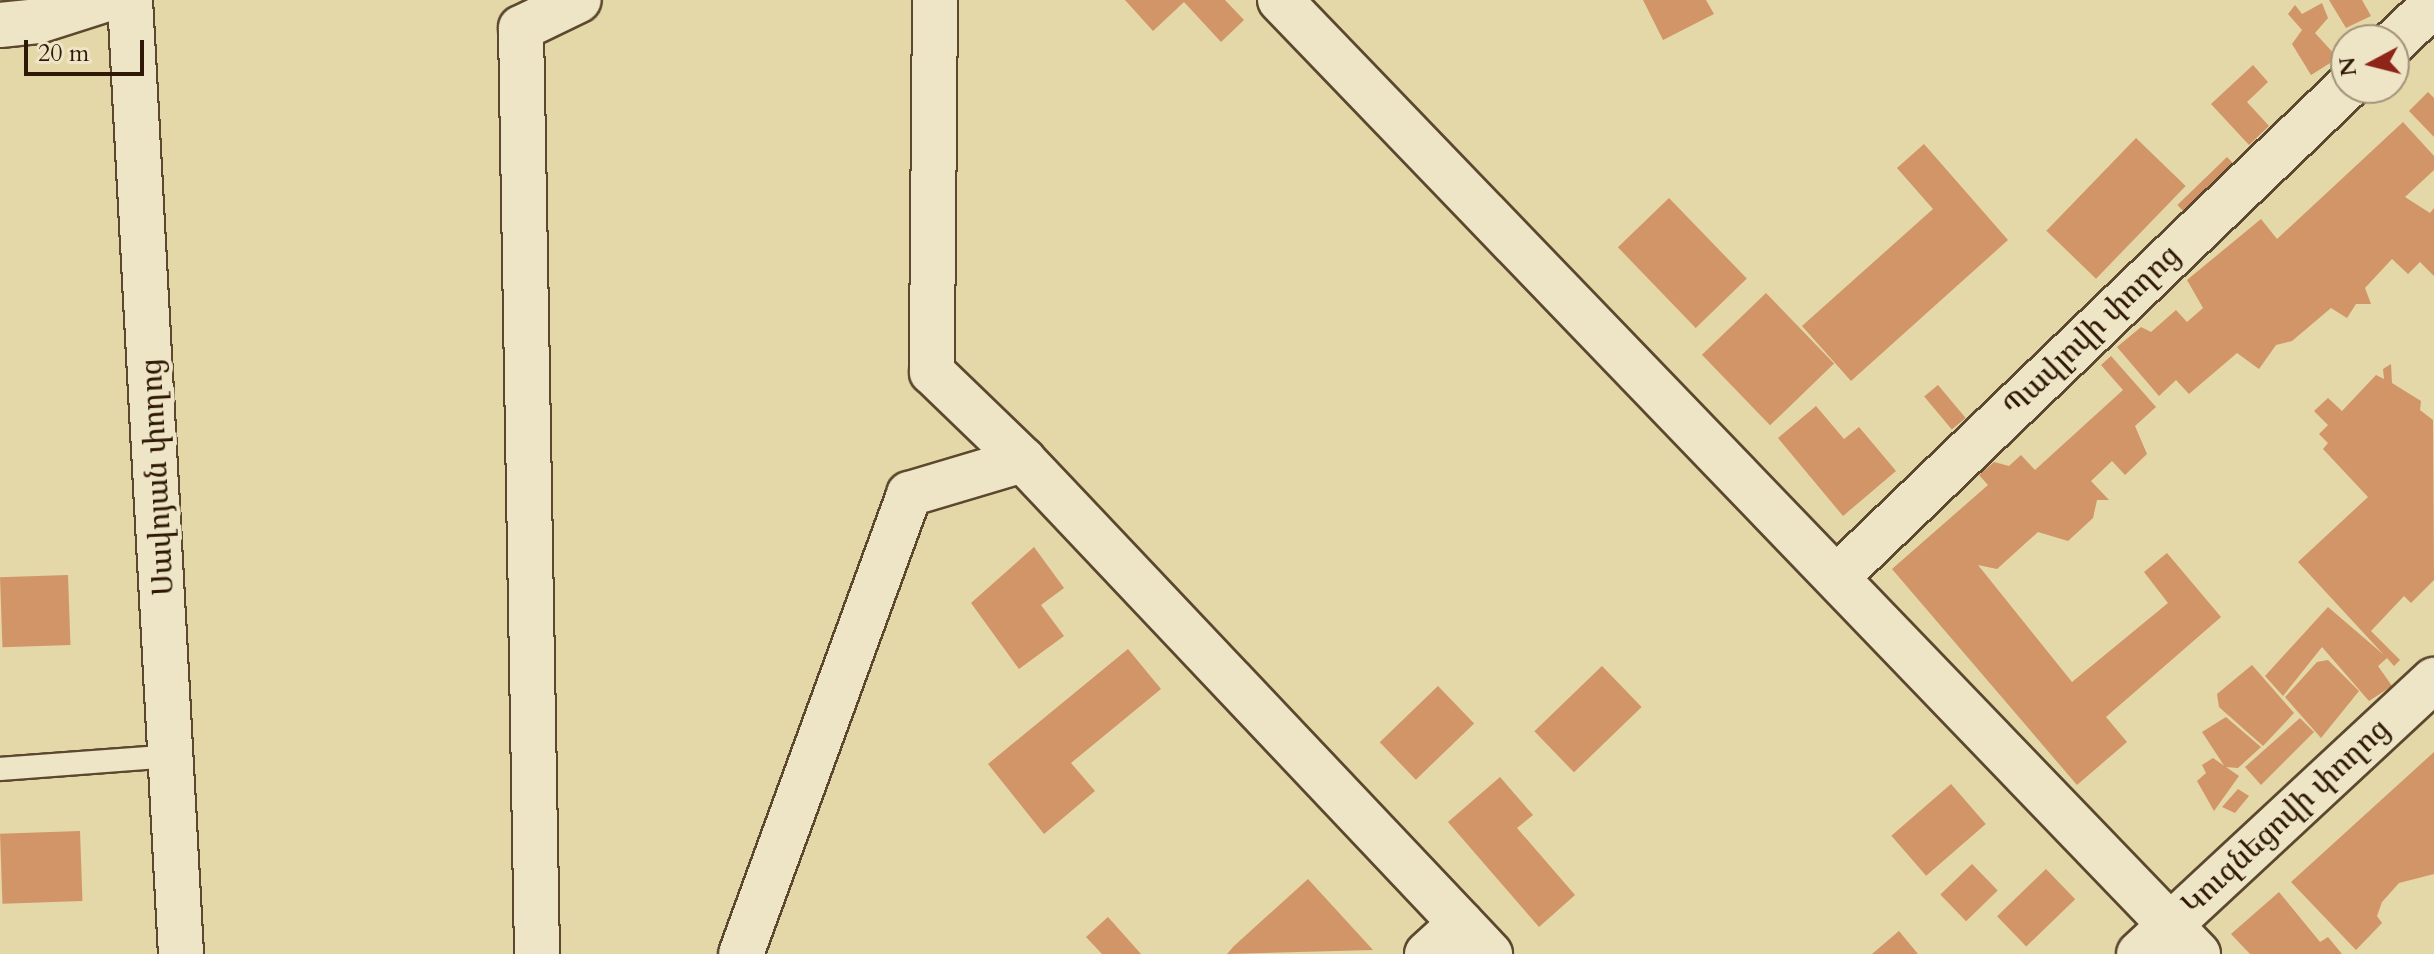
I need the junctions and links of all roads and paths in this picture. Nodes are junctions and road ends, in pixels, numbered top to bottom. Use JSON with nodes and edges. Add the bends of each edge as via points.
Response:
{"nodes":[{"id":1,"x":104,"y":0,"type":"edge"},
{"id":2,"x":130,"y":0,"type":"edge"},
{"id":3,"x":579,"y":0,"type":"edge"},
{"id":4,"x":935,"y":0,"type":"edge"},
{"id":5,"x":1280,"y":0,"type":"edge"},
{"id":6,"x":2434,"y":4,"type":"edge"},
{"id":7,"x":0,"y":25,"type":"edge"},
{"id":8,"x":2410,"y":27,"type":"edge"},
{"id":9,"x":2330,"y":103,"type":"edge"},
{"id":10,"x":1023,"y":460,"type":"junction"},
{"id":11,"x":1839,"y":575,"type":"junction"},
{"id":12,"x":2434,"y":680,"type":"edge"},
{"id":13,"x":174,"y":756,"type":"junction"},
{"id":14,"x":0,"y":769,"type":"edge"},
{"id":15,"x":1476,"y":938,"type":"edge"},
{"id":16,"x":2169,"y":944,"type":"edge"},
{"id":17,"x":181,"y":954,"type":"edge"},
{"id":18,"x":537,"y":954,"type":"edge"},
{"id":19,"x":741,"y":954,"type":"edge"},
{"id":20,"x":1427,"y":954,"type":"edge"}],
"edges":[{"from":1,"to":7,"type":"street","via":[[38,21]]},
{"from":2,"to":13,"type":"street","name":"Սավոյան փողոց"},
{"from":3,"to":18,"type":"street","via":[[521,28]]},
{"from":4,"to":10,"type":"street","via":[[932,372]]},
{"from":5,"to":11,"type":"street"},
{"from":6,"to":8,"type":"street"},
{"from":9,"to":11,"type":"street","name":"Պավլովի փողոց"},
{"from":10,"to":15,"type":"street"},
{"from":10,"to":19,"type":"street","via":[[909,494]]},
{"from":11,"to":16,"type":"street"},
{"from":12,"to":16,"type":"street","name":"Կուզնեցովի փողոց"},
{"from":13,"to":14,"type":"lane"},
{"from":13,"to":17,"type":"street","name":"Սավոյան փողոց"},
{"from":15,"to":20,"type":"street"}]}
